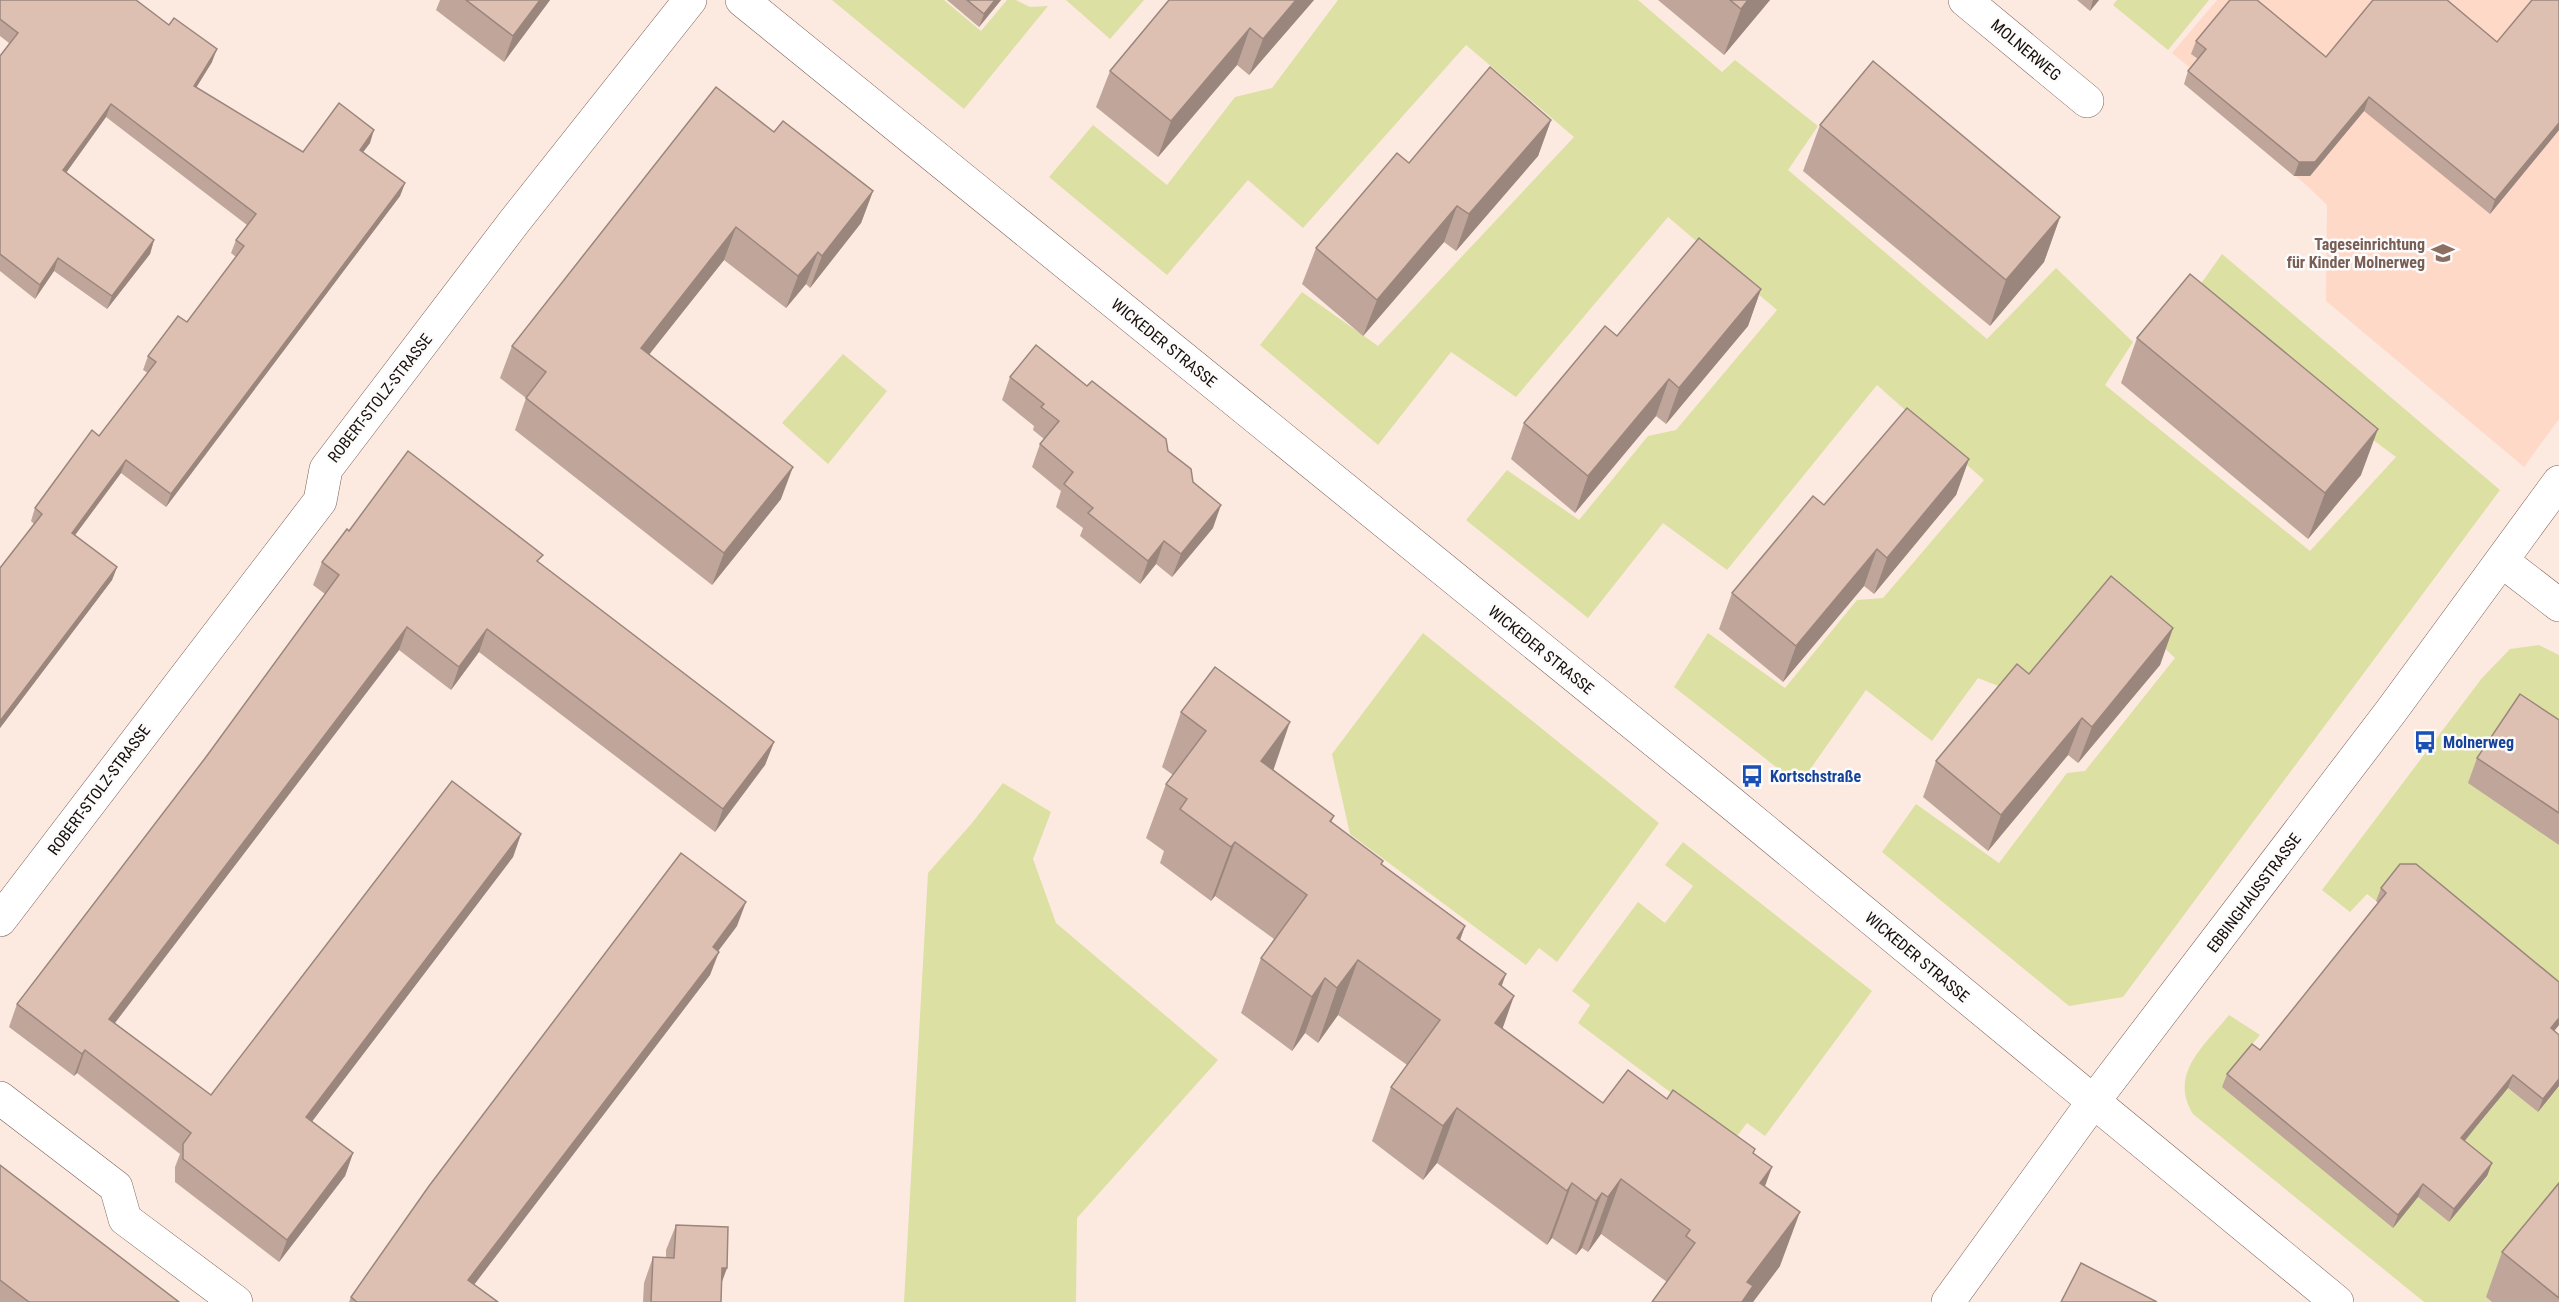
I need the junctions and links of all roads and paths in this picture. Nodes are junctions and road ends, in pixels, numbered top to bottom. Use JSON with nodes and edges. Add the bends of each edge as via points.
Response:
{"nodes":[{"id":1,"x":690,"y":0,"type":"edge"},
{"id":2,"x":742,"y":0,"type":"edge"},
{"id":3,"x":1965,"y":0,"type":"edge"},
{"id":4,"x":2087,"y":101,"type":"dead end"},
{"id":5,"x":2559,"y":482,"type":"edge"},
{"id":6,"x":2502,"y":561,"type":"junction"},
{"id":7,"x":2559,"y":605,"type":"edge"},
{"id":8,"x":0,"y":920,"type":"edge"},
{"id":9,"x":0,"y":1098,"type":"edge"},
{"id":10,"x":2093,"y":1102,"type":"junction"},
{"id":11,"x":236,"y":1302,"type":"edge"},
{"id":12,"x":1948,"y":1302,"type":"edge"},
{"id":13,"x":2337,"y":1302,"type":"edge"}],
"edges":[{"from":1,"to":8,"type":"street","name":"ROBERT-STOLZ-STRASSE","via":[[326,469],[320,501]]},
{"from":2,"to":10,"type":"street","name":"WICKEDER STRASSE","via":[[1730,802]]},
{"from":3,"to":4,"type":"street","name":"MOLNERWEG"},
{"from":5,"to":6,"type":"street","name":"EBBINGHAUSSTRASSE"},
{"from":6,"to":7,"type":"street"},
{"from":6,"to":10,"type":"street","name":"EBBINGHAUSSTRASSE","via":[[2282,858]]},
{"from":9,"to":11,"type":"street","via":[[116,1187],[126,1219]]},
{"from":10,"to":12,"type":"street","name":"EBBINGHAUSSTRASSE"},
{"from":10,"to":13,"type":"street","name":"WICKEDER STRASSE"}]}
